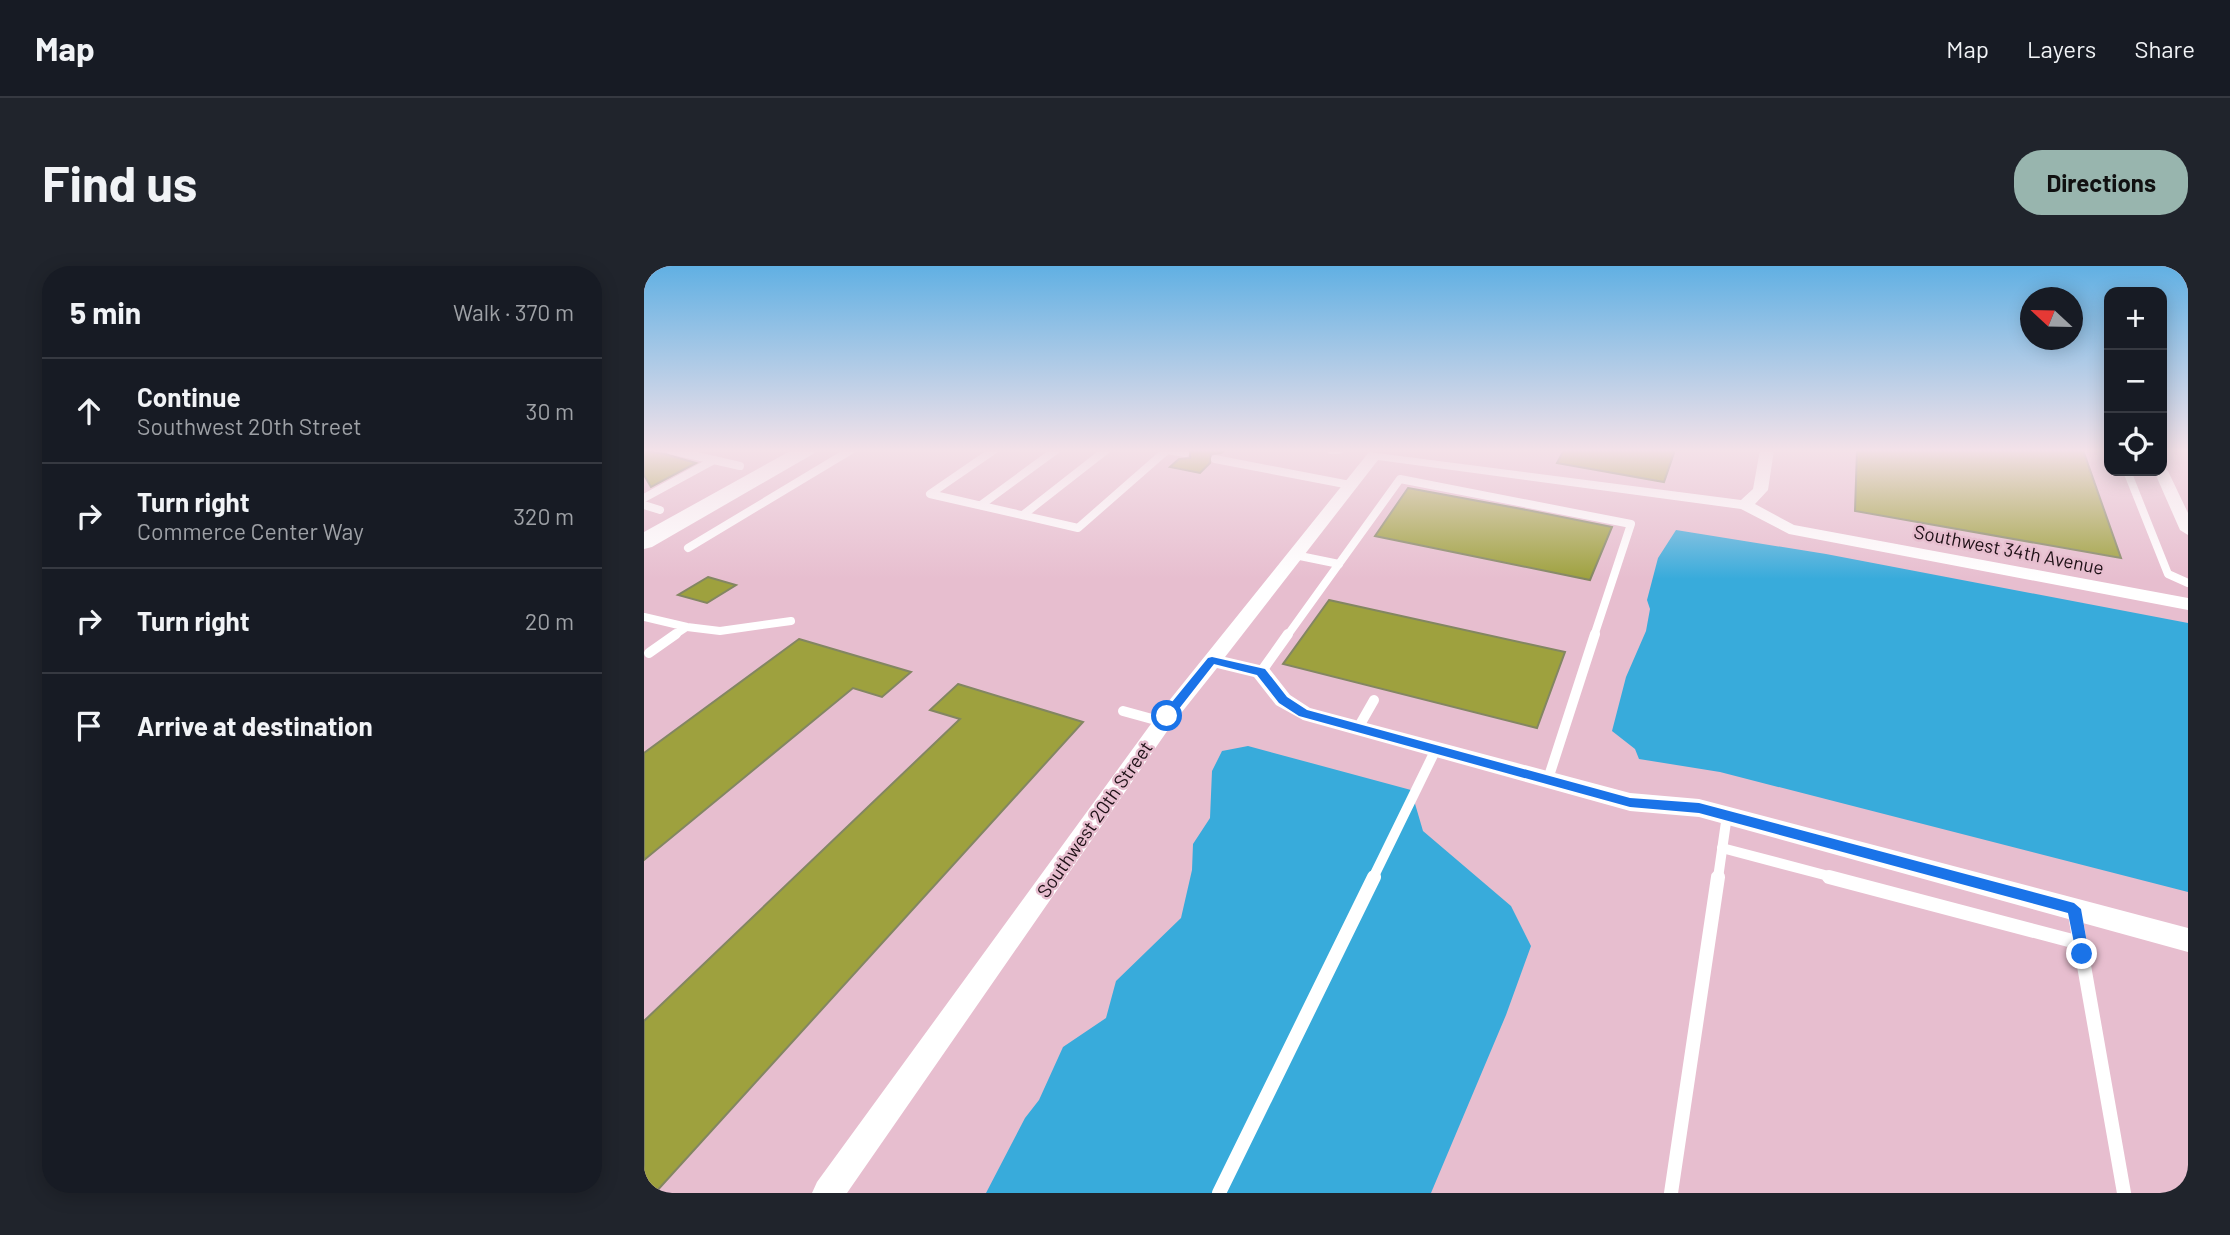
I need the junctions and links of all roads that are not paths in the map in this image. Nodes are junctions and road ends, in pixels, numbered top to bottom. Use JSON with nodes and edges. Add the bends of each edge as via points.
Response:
{"nodes":[{"id":1,"x":675,"y":493,"type":"edge"},
{"id":2,"x":699,"y":493,"type":"edge"},
{"id":3,"x":714,"y":493,"type":"edge"},
{"id":4,"x":779,"y":493,"type":"edge"},
{"id":5,"x":931,"y":493,"type":"edge"},
{"id":6,"x":997,"y":493,"type":"edge"},
{"id":7,"x":1051,"y":493,"type":"edge"},
{"id":8,"x":1118,"y":493,"type":"edge"},
{"id":9,"x":1344,"y":493,"type":"edge"},
{"id":10,"x":1390,"y":493,"type":"edge"},
{"id":11,"x":1473,"y":493,"type":"edge"},
{"id":12,"x":1663,"y":493,"type":"edge"},
{"id":13,"x":1757,"y":493,"type":"edge"},
{"id":14,"x":2136,"y":493,"type":"edge"},
{"id":15,"x":2171,"y":493,"type":"edge"},
{"id":16,"x":981,"y":505,"type":"junction"},
{"id":17,"x":1745,"y":505,"type":"junction"},
{"id":18,"x":653,"y":512,"type":"edge"},
{"id":19,"x":1023,"y":515,"type":"junction"},
{"id":20,"x":644,"y":527,"type":"edge"},
{"id":21,"x":2188,"y":530,"type":"edge"},
{"id":22,"x":644,"y":542,"type":"edge"},
{"id":23,"x":688,"y":548,"type":"dead end"},
{"id":24,"x":1295,"y":555,"type":"junction"},
{"id":25,"x":1339,"y":564,"type":"junction"},
{"id":26,"x":2188,"y":583,"type":"edge"},
{"id":27,"x":2188,"y":604,"type":"edge"},
{"id":28,"x":644,"y":617,"type":"edge"},
{"id":29,"x":792,"y":621,"type":"dead end"},
{"id":30,"x":685,"y":628,"type":"junction"},
{"id":31,"x":649,"y":653,"type":"dead end"},
{"id":32,"x":1212,"y":660,"type":"junction"},
{"id":33,"x":1261,"y":672,"type":"junction"},
{"id":34,"x":1374,"y":700,"type":"dead end"},
{"id":35,"x":1123,"y":711,"type":"dead end"},
{"id":36,"x":1163,"y":722,"type":"junction"},
{"id":37,"x":1358,"y":728,"type":"junction"},
{"id":38,"x":1436,"y":749,"type":"junction"},
{"id":39,"x":1548,"y":779,"type":"junction"},
{"id":40,"x":1727,"y":815,"type":"junction"},
{"id":41,"x":1723,"y":848,"type":"junction"},
{"id":42,"x":2074,"y":909,"type":"junction"},
{"id":43,"x":2188,"y":940,"type":"edge"},
{"id":44,"x":2080,"y":943,"type":"junction"},
{"id":45,"x":828,"y":1193,"type":"edge"},
{"id":46,"x":1219,"y":1193,"type":"edge"},
{"id":47,"x":1671,"y":1193,"type":"edge"},
{"id":48,"x":2124,"y":1193,"type":"edge"}],
"edges":[{"from":1,"to":18,"type":"lane"},
{"from":2,"to":18,"type":"main road"},
{"from":3,"to":18,"type":"main road","via":[[683,512]]},
{"from":4,"to":23,"type":"lane"},
{"from":5,"to":16,"type":"lane"},
{"from":6,"to":16,"type":"lane"},
{"from":7,"to":19,"type":"lane"},
{"from":8,"to":19,"type":"lane","via":[[1078,528]]},
{"from":9,"to":24,"type":"street","name":"Southwest 20th Street"},
{"from":10,"to":25,"type":"lane"},
{"from":11,"to":39,"type":"lane","via":[[1631,524]]},
{"from":12,"to":17,"type":"street"},
{"from":13,"to":17,"type":"street"},
{"from":14,"to":26,"type":"lane","via":[[2168,574]]},
{"from":15,"to":21,"type":"street"},
{"from":16,"to":19,"type":"lane"},
{"from":17,"to":27,"type":"street","name":"Southwest 34th Avenue","via":[[1789,529]]},
{"from":18,"to":20,"type":"main road"},
{"from":18,"to":22,"type":"main road"},
{"from":24,"to":25,"type":"lane"},
{"from":24,"to":32,"type":"street","name":"Southwest 20th Street"},
{"from":25,"to":33,"type":"lane"},
{"from":28,"to":30,"type":"lane"},
{"from":29,"to":30,"type":"lane","via":[[735,631]]},
{"from":30,"to":31,"type":"lane"},
{"from":32,"to":33,"type":"street"},
{"from":32,"to":36,"type":"street","name":"Southwest 20th Street"},
{"from":33,"to":37,"type":"street","via":[[1283,700],[1303,713]]},
{"from":34,"to":37,"type":"lane"},
{"from":35,"to":36,"type":"lane"},
{"from":36,"to":45,"type":"street","name":"Southwest 20th Street"},
{"from":37,"to":38,"type":"street"},
{"from":38,"to":39,"type":"street"},
{"from":38,"to":46,"type":"lane"},
{"from":39,"to":40,"type":"street","via":[[1630,803],[1699,808]]},
{"from":40,"to":41,"type":"lane"},
{"from":40,"to":42,"type":"street"},
{"from":41,"to":44,"type":"lane"},
{"from":41,"to":47,"type":"lane"},
{"from":42,"to":43,"type":"street"},
{"from":42,"to":44,"type":"lane"},
{"from":44,"to":48,"type":"lane"}]}
